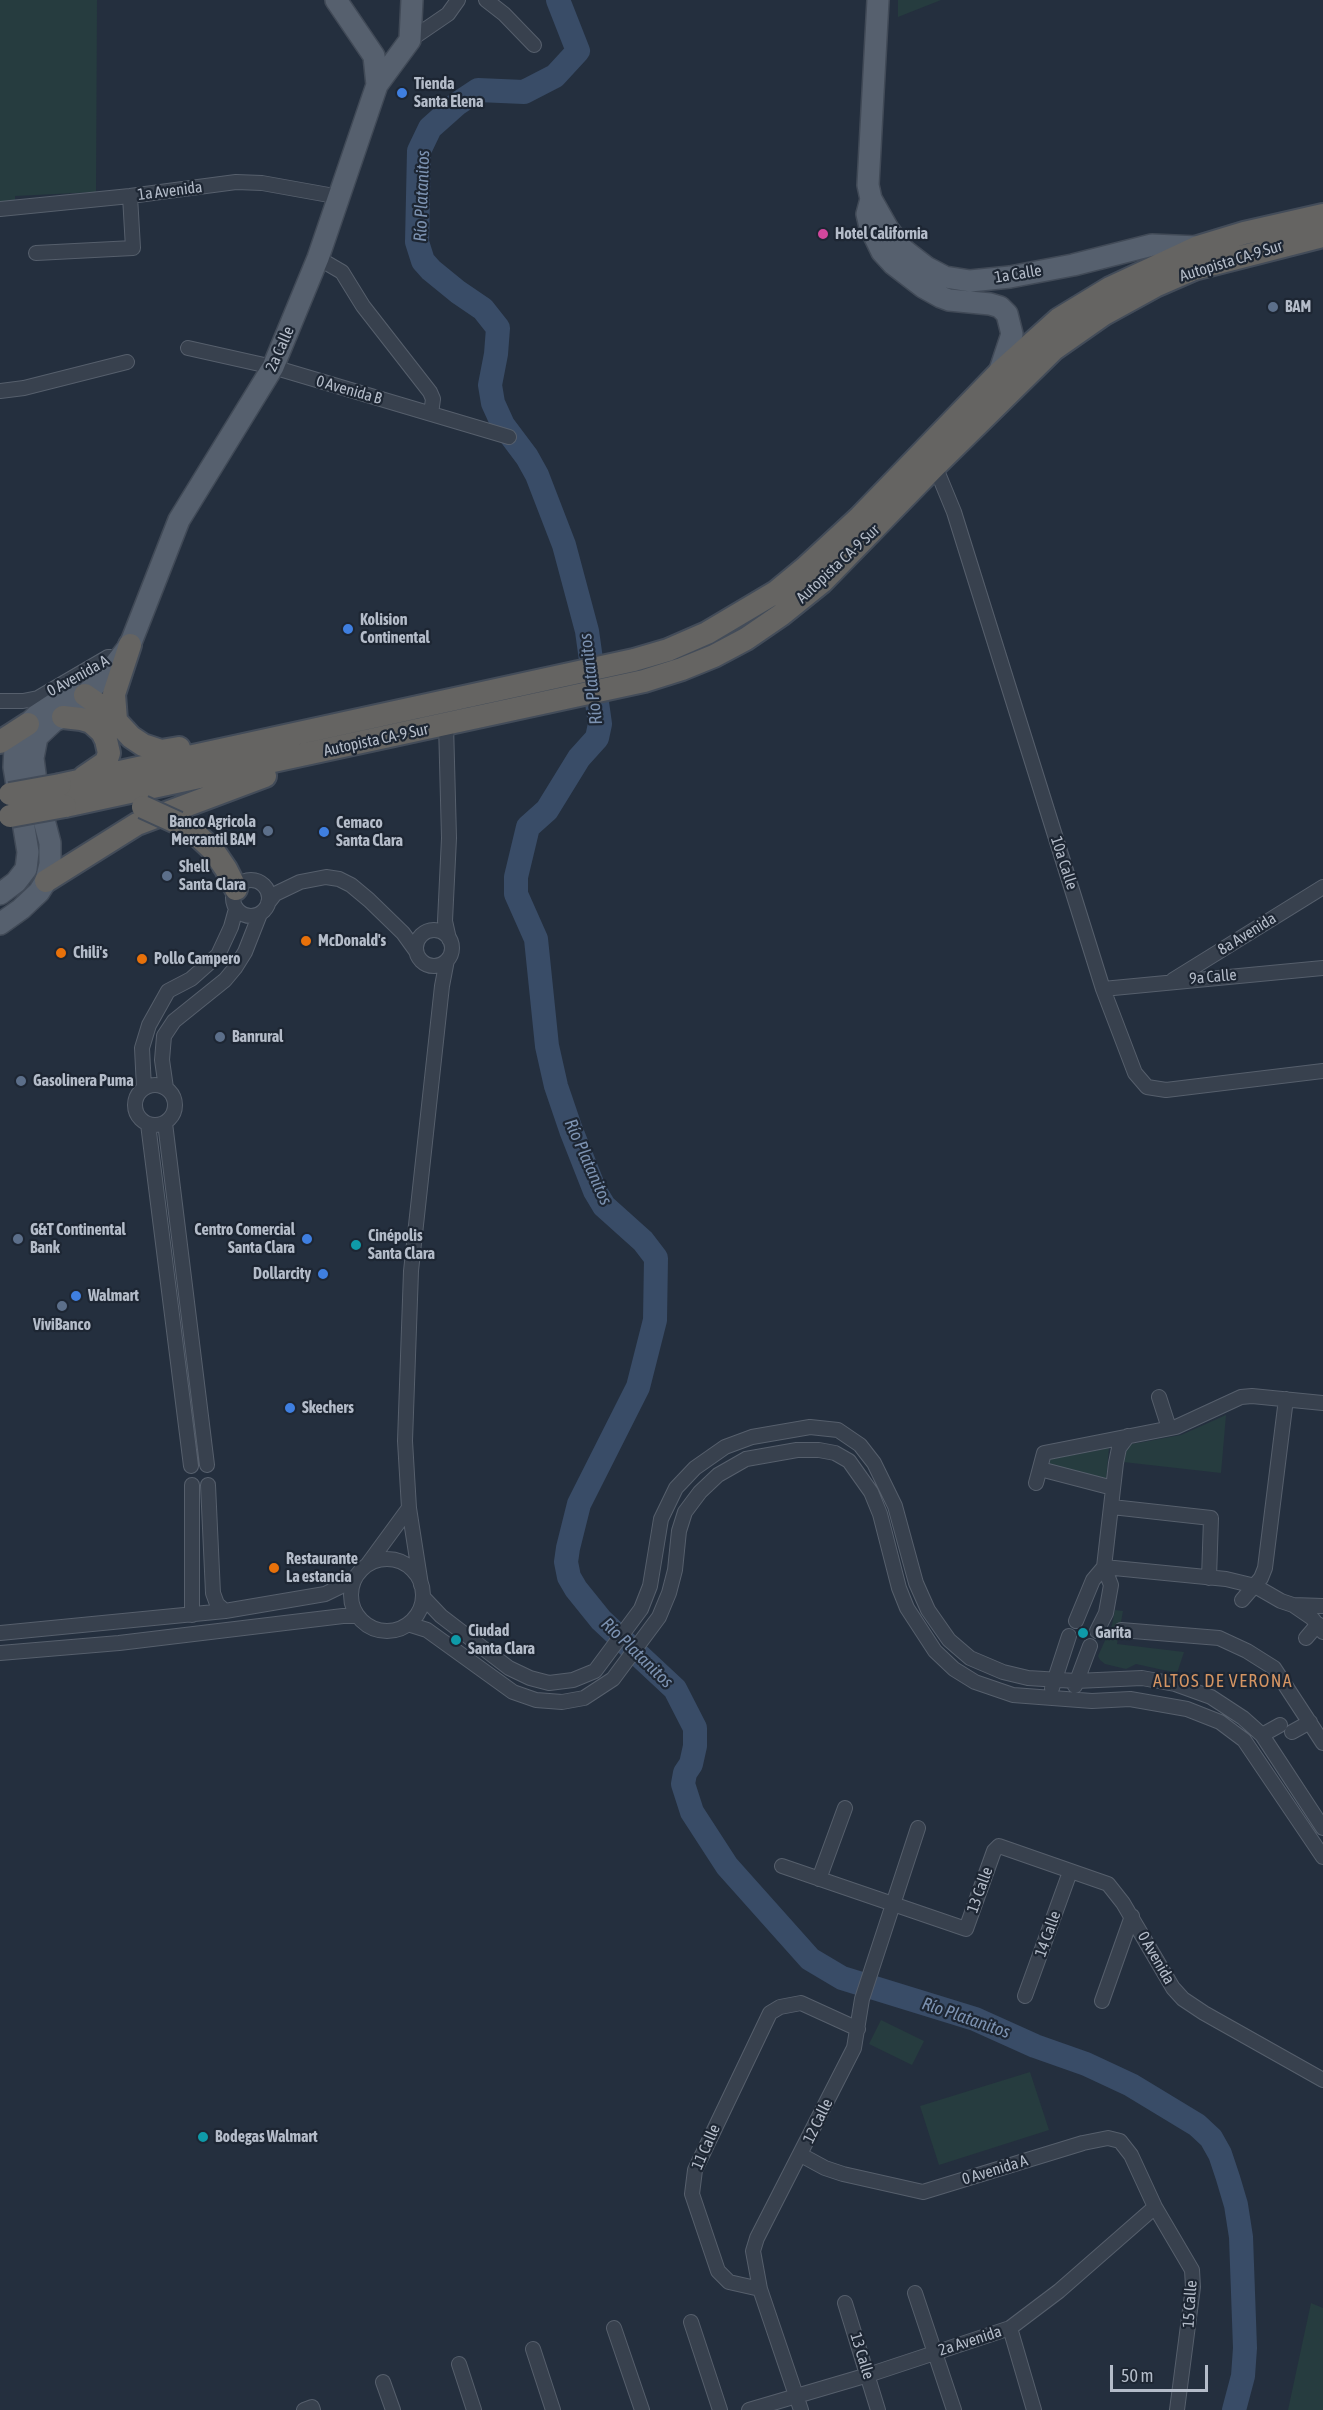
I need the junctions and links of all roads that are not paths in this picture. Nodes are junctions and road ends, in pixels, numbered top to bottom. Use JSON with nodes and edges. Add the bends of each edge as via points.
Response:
{"nodes":[{"id":1,"x":336,"y":0,"type":"edge"},
{"id":2,"x":412,"y":0,"type":"edge"},
{"id":3,"x":458,"y":0,"type":"edge"},
{"id":4,"x":486,"y":0,"type":"edge"},
{"id":5,"x":878,"y":0,"type":"edge"},
{"id":6,"x":534,"y":45,"type":"dead end"},
{"id":7,"x":405,"y":47,"type":"junction"},
{"id":8,"x":374,"y":56,"type":"junction"},
{"id":9,"x":377,"y":85,"type":"junction"},
{"id":10,"x":130,"y":196,"type":"junction"},
{"id":11,"x":340,"y":197,"type":"junction"},
{"id":12,"x":871,"y":198,"type":"junction"},
{"id":13,"x":0,"y":209,"type":"edge"},
{"id":14,"x":1323,"y":215,"type":"edge"},
{"id":15,"x":1323,"y":236,"type":"edge"},
{"id":16,"x":1198,"y":247,"type":"junction"},
{"id":17,"x":36,"y":253,"type":"dead end"},
{"id":18,"x":318,"y":258,"type":"junction"},
{"id":19,"x":188,"y":348,"type":"dead end"},
{"id":20,"x":127,"y":362,"type":"dead end"},
{"id":21,"x":273,"y":368,"type":"junction"},
{"id":22,"x":999,"y":374,"type":"junction"},
{"id":23,"x":0,"y":391,"type":"edge"},
{"id":24,"x":431,"y":414,"type":"junction"},
{"id":25,"x":509,"y":437,"type":"dead end"},
{"id":26,"x":935,"y":466,"type":"junction"},
{"id":27,"x":125,"y":651,"type":"junction"},
{"id":28,"x":85,"y":695,"type":"junction"},
{"id":29,"x":0,"y":700,"type":"edge"},
{"id":30,"x":63,"y":717,"type":"junction"},
{"id":31,"x":116,"y":720,"type":"junction"},
{"id":32,"x":28,"y":724,"type":"junction"},
{"id":33,"x":446,"y":724,"type":"junction"},
{"id":34,"x":0,"y":742,"type":"edge"},
{"id":35,"x":248,"y":743,"type":"junction"},
{"id":36,"x":353,"y":744,"type":"junction"},
{"id":37,"x":66,"y":791,"type":"junction"},
{"id":38,"x":94,"y":801,"type":"junction"},
{"id":39,"x":5,"y":806,"type":"edge"},
{"id":40,"x":46,"y":881,"type":"junction"},
{"id":41,"x":1323,"y":887,"type":"edge"},
{"id":42,"x":271,"y":889,"type":"junction"},
{"id":43,"x":0,"y":894,"type":"edge"},
{"id":44,"x":236,"y":899,"type":"junction"},
{"id":45,"x":264,"y":908,"type":"junction"},
{"id":46,"x":445,"y":911,"type":"junction"},
{"id":47,"x":0,"y":924,"type":"edge"},
{"id":48,"x":428,"y":931,"type":"junction"},
{"id":49,"x":403,"y":933,"type":"junction"},
{"id":50,"x":449,"y":939,"type":"junction"},
{"id":51,"x":416,"y":951,"type":"junction"},
{"id":52,"x":447,"y":960,"type":"junction"},
{"id":53,"x":426,"y":964,"type":"junction"},
{"id":54,"x":1323,"y":968,"type":"edge"},
{"id":55,"x":1171,"y":981,"type":"junction"},
{"id":56,"x":442,"y":986,"type":"junction"},
{"id":57,"x":1103,"y":988,"type":"junction"},
{"id":58,"x":1323,"y":1071,"type":"edge"},
{"id":59,"x":144,"y":1088,"type":"junction"},
{"id":60,"x":166,"y":1088,"type":"junction"},
{"id":61,"x":165,"y":1123,"type":"junction"},
{"id":62,"x":148,"y":1124,"type":"junction"},
{"id":63,"x":1159,"y":1397,"type":"dead end"},
{"id":64,"x":1286,"y":1399,"type":"junction"},
{"id":65,"x":1323,"y":1403,"type":"edge"},
{"id":66,"x":1169,"y":1428,"type":"junction"},
{"id":67,"x":1128,"y":1436,"type":"junction"},
{"id":68,"x":207,"y":1465,"type":"junction"},
{"id":69,"x":191,"y":1466,"type":"junction"},
{"id":70,"x":1040,"y":1469,"type":"junction"},
{"id":71,"x":1036,"y":1483,"type":"dead end"},
{"id":72,"x":192,"y":1485,"type":"junction"},
{"id":73,"x":208,"y":1485,"type":"junction"},
{"id":74,"x":1113,"y":1488,"type":"junction"},
{"id":75,"x":1112,"y":1507,"type":"junction"},
{"id":76,"x":409,"y":1508,"type":"junction"},
{"id":77,"x":368,"y":1564,"type":"junction"},
{"id":78,"x":1104,"y":1567,"type":"junction"},
{"id":79,"x":1209,"y":1578,"type":"junction"},
{"id":80,"x":354,"y":1580,"type":"junction"},
{"id":81,"x":1255,"y":1586,"type":"junction"},
{"id":82,"x":422,"y":1591,"type":"junction"},
{"id":83,"x":1242,"y":1600,"type":"dead end"},
{"id":84,"x":1293,"y":1605,"type":"junction"},
{"id":85,"x":1323,"y":1606,"type":"edge"},
{"id":86,"x":225,"y":1611,"type":"junction"},
{"id":87,"x":192,"y":1615,"type":"junction"},
{"id":88,"x":357,"y":1616,"type":"junction"},
{"id":89,"x":1076,"y":1621,"type":"dead end"},
{"id":90,"x":408,"y":1624,"type":"junction"},
{"id":91,"x":1320,"y":1628,"type":"edge"},
{"id":92,"x":1121,"y":1630,"type":"dead end"},
{"id":93,"x":1097,"y":1631,"type":"dead end"},
{"id":94,"x":0,"y":1633,"type":"edge"},
{"id":95,"x":1069,"y":1636,"type":"dead end"},
{"id":96,"x":1306,"y":1638,"type":"dead end"},
{"id":97,"x":1090,"y":1646,"type":"dead end"},
{"id":98,"x":0,"y":1653,"type":"edge"},
{"id":99,"x":1053,"y":1680,"type":"junction"},
{"id":100,"x":1076,"y":1681,"type":"junction"},
{"id":101,"x":1050,"y":1698,"type":"junction"},
{"id":102,"x":1072,"y":1700,"type":"junction"},
{"id":103,"x":1307,"y":1717,"type":"junction"},
{"id":104,"x":1266,"y":1740,"type":"junction"},
{"id":105,"x":1323,"y":1743,"type":"edge"},
{"id":106,"x":1252,"y":1753,"type":"junction"},
{"id":107,"x":845,"y":1808,"type":"dead end"},
{"id":108,"x":918,"y":1828,"type":"dead end"},
{"id":109,"x":1323,"y":1828,"type":"edge"},
{"id":110,"x":994,"y":1851,"type":"joint"},
{"id":111,"x":1323,"y":1857,"type":"edge"},
{"id":112,"x":782,"y":1866,"type":"dead end"},
{"id":113,"x":1070,"y":1872,"type":"junction"},
{"id":114,"x":819,"y":1879,"type":"junction"},
{"id":115,"x":891,"y":1905,"type":"junction"},
{"id":116,"x":1132,"y":1916,"type":"junction"},
{"id":117,"x":1025,"y":1996,"type":"dead end"},
{"id":118,"x":1102,"y":2001,"type":"dead end"},
{"id":119,"x":858,"y":2029,"type":"junction"},
{"id":120,"x":1323,"y":2080,"type":"edge"},
{"id":121,"x":801,"y":2155,"type":"junction"},
{"id":122,"x":1155,"y":2207,"type":"junction"},
{"id":123,"x":760,"y":2289,"type":"junction"},
{"id":124,"x":915,"y":2293,"type":"dead end"},
{"id":125,"x":845,"y":2303,"type":"dead end"},
{"id":126,"x":691,"y":2322,"type":"dead end"},
{"id":127,"x":614,"y":2328,"type":"dead end"},
{"id":128,"x":1010,"y":2328,"type":"junction"},
{"id":129,"x":533,"y":2349,"type":"dead end"},
{"id":130,"x":935,"y":2352,"type":"junction"},
{"id":131,"x":459,"y":2364,"type":"dead end"},
{"id":132,"x":868,"y":2375,"type":"junction"},
{"id":133,"x":383,"y":2382,"type":"dead end"},
{"id":134,"x":796,"y":2395,"type":"junction"},
{"id":135,"x":393,"y":2410,"type":"edge"},
{"id":136,"x":474,"y":2410,"type":"edge"},
{"id":137,"x":553,"y":2410,"type":"edge"},
{"id":138,"x":642,"y":2410,"type":"edge"},
{"id":139,"x":720,"y":2410,"type":"edge"},
{"id":140,"x":749,"y":2410,"type":"edge"},
{"id":141,"x":801,"y":2410,"type":"edge"},
{"id":142,"x":878,"y":2410,"type":"edge"},
{"id":143,"x":954,"y":2410,"type":"edge"},
{"id":144,"x":1035,"y":2410,"type":"edge"},
{"id":145,"x":1177,"y":2410,"type":"edge"}],
"edges":[{"from":1,"to":8,"type":"main road"},
{"from":2,"to":7,"type":"main road"},
{"from":3,"to":7,"type":"street","name":"2a Calle","via":[[448,14]]},
{"from":4,"to":6,"type":"street"},
{"from":5,"to":12,"type":"main road","name":"1a Calle","via":[[868,168]]},
{"from":7,"to":8,"type":"main road","via":[[391,58]]},
{"from":7,"to":9,"type":"main road","name":"2a Calle"},
{"from":8,"to":9,"type":"main road"},
{"from":9,"to":11,"type":"main road","name":"2a Calle"},
{"from":10,"to":11,"type":"street","name":"1a Avenida","via":[[236,182]]},
{"from":10,"to":13,"type":"street","name":"1a Avenida"},
{"from":10,"to":17,"type":"street","via":[[133,248]]},
{"from":11,"to":18,"type":"main road","name":"2a Calle"},
{"from":12,"to":16,"type":"main road","name":"1a Calle","via":[[904,250],[945,277],[970,281],[1052,269],[1152,245]]},
{"from":12,"to":22,"type":"main road","name":"1a Calle","via":[[867,214],[870,227],[882,252],[893,264],[941,297],[990,304],[1007,314],[1012,334]]},
{"from":14,"to":16,"type":"highway","name":"Autopista CA-9 Sur"},
{"from":15,"to":26,"type":"highway","name":"Autopista CA-9 Sur","via":[[1194,269],[1104,314],[1054,349]]},
{"from":16,"to":22,"type":"highway","name":"Autopista CA-9 Sur","via":[[1110,288],[1059,319]]},
{"from":18,"to":21,"type":"main road","name":"2a Calle"},
{"from":18,"to":24,"type":"street","via":[[342,272],[363,306],[430,392]]},
{"from":19,"to":21,"type":"street","name":"0 Avenida B"},
{"from":20,"to":23,"type":"street"},
{"from":21,"to":24,"type":"street","name":"0 Avenida B"},
{"from":21,"to":27,"type":"main road","name":"2a Calle","via":[[179,520]]},
{"from":22,"to":35,"type":"highway","name":"Autopista CA-9 Sur","via":[[860,517],[776,592],[707,633],[634,660]]},
{"from":24,"to":25,"type":"street","name":"0 Avenida B"},
{"from":26,"to":33,"type":"highway","name":"Autopista CA-9 Sur","via":[[822,582],[746,639],[714,656],[644,681]]},
{"from":26,"to":57,"type":"street","name":"10a Calle","via":[[954,513]]},
{"from":27,"to":28,"type":"main road","name":"2a Calle"},
{"from":27,"to":29,"type":"street","name":"0 Avenida A","via":[[38,698]]},
{"from":27,"to":31,"type":"highway","via":[[114,694]]},
{"from":28,"to":30,"type":"main road","name":"2a Calle"},
{"from":28,"to":31,"type":"highway"},
{"from":28,"to":32,"type":"main road","via":[[60,700]]},
{"from":30,"to":37,"type":"highway","via":[[91,722],[102,732],[109,753],[106,762]]},
{"from":30,"to":40,"type":"main road","name":"2a Calle","via":[[38,737],[33,758],[50,843]]},
{"from":31,"to":35,"type":"highway","via":[[131,737],[154,750],[167,751],[213,740]]},
{"from":32,"to":34,"type":"highway"},
{"from":32,"to":43,"type":"main road","via":[[15,746],[14,767],[27,835],[26,869]]},
{"from":33,"to":36,"type":"highway","name":"Autopista CA-9 Sur"},
{"from":33,"to":46,"type":"street","via":[[449,838]]},
{"from":35,"to":37,"type":"highway","name":"Autopista CA-9 Sur"},
{"from":36,"to":38,"type":"highway","name":"Autopista CA-9 Sur"},
{"from":36,"to":40,"type":"highway","via":[[137,824]]},
{"from":37,"to":38,"type":"highway","name":"Autopista CA-9 Sur"},
{"from":37,"to":39,"type":"highway","name":"Autopista CA-9 Sur","bridge":true},
{"from":38,"to":44,"type":"highway","bridge":true,"via":[[143,807],[196,835],[226,869]]},
{"from":40,"to":47,"type":"main road","via":[[21,909]]},
{"from":41,"to":55,"type":"street","name":"8a Avenida"},
{"from":42,"to":44,"type":"street","via":[[249,880],[239,885]]},
{"from":42,"to":45,"type":"street"},
{"from":42,"to":49,"type":"street","via":[[312,878],[339,879],[369,900]]},
{"from":44,"to":45,"type":"street","via":[[245,915]]},
{"from":44,"to":59,"type":"street","via":[[231,927],[218,955],[191,979],[168,992],[149,1025],[142,1048]]},
{"from":45,"to":60,"type":"street","via":[[245,952],[225,981],[174,1021],[164,1036]]},
{"from":46,"to":48,"type":"street"},
{"from":46,"to":50,"type":"street"},
{"from":48,"to":49,"type":"street"},
{"from":48,"to":50,"type":"street","via":[[442,932]]},
{"from":48,"to":51,"type":"street","via":[[417,940]]},
{"from":49,"to":51,"type":"street"},
{"from":50,"to":52,"type":"street","via":[[452,949]]},
{"from":51,"to":53,"type":"street"},
{"from":52,"to":53,"type":"street","via":[[437,965]]},
{"from":52,"to":56,"type":"street"},
{"from":53,"to":56,"type":"street"},
{"from":54,"to":55,"type":"street","name":"9a Calle"},
{"from":55,"to":57,"type":"street","name":"9a Calle"},
{"from":56,"to":76,"type":"street","via":[[411,1271],[405,1441]]},
{"from":57,"to":58,"type":"street","name":"10a Calle","via":[[1135,1073],[1147,1087],[1166,1090]]},
{"from":59,"to":60,"type":"street"},
{"from":59,"to":62,"type":"street","via":[[135,1105],[138,1117]]},
{"from":60,"to":61,"type":"street","via":[[176,1104]]},
{"from":61,"to":62,"type":"street"},
{"from":61,"to":68,"type":"street"},
{"from":62,"to":69,"type":"street"},
{"from":63,"to":66,"type":"street"},
{"from":64,"to":65,"type":"street"},
{"from":64,"to":66,"type":"street","via":[[1253,1391]]},
{"from":64,"to":81,"type":"street","via":[[1265,1568]]},
{"from":66,"to":67,"type":"street"},
{"from":67,"to":70,"type":"street","via":[[1044,1453]]},
{"from":67,"to":74,"type":"street","via":[[1118,1452]]},
{"from":68,"to":69,"type":"street"},
{"from":68,"to":73,"type":"street","via":[[213,1475]]},
{"from":69,"to":72,"type":"street","via":[[188,1474]]},
{"from":70,"to":71,"type":"street"},
{"from":70,"to":74,"type":"street"},
{"from":72,"to":73,"type":"street"},
{"from":72,"to":87,"type":"street"},
{"from":73,"to":86,"type":"street","via":[[213,1593]]},
{"from":74,"to":75,"type":"street"},
{"from":75,"to":78,"type":"street"},
{"from":75,"to":79,"type":"street","via":[[1211,1518]]},
{"from":76,"to":77,"type":"street"},
{"from":76,"to":82,"type":"street"},
{"from":77,"to":80,"type":"street"},
{"from":77,"to":82,"type":"street","via":[[393,1560],[405,1564],[415,1573]]},
{"from":78,"to":79,"type":"street"},
{"from":78,"to":89,"type":"street","via":[[1093,1580]]},
{"from":78,"to":93,"type":"street","via":[[1111,1585],[1106,1613]]},
{"from":79,"to":81,"type":"street"},
{"from":80,"to":86,"type":"street","via":[[325,1594]]},
{"from":80,"to":88,"type":"street","via":[[351,1598]]},
{"from":81,"to":83,"type":"street"},
{"from":81,"to":84,"type":"street"},
{"from":82,"to":90,"type":"street","via":[[417,1615]]},
{"from":82,"to":99,"type":"street","via":[[441,1616],[509,1668],[549,1683],[573,1680],[595,1671],[634,1621],[650,1586],[661,1519],[676,1488],[688,1474],[739,1440],[787,1430],[829,1428],[853,1439],[877,1469],[895,1506],[921,1594],[949,1640],[970,1658],[991,1668]]},
{"from":84,"to":85,"type":"street"},
{"from":84,"to":91,"type":"street"},
{"from":86,"to":87,"type":"street"},
{"from":87,"to":94,"type":"street"},
{"from":88,"to":90,"type":"street","via":[[378,1630],[391,1631]]},
{"from":88,"to":98,"type":"street"},
{"from":90,"to":101,"type":"street","via":[[427,1630],[505,1687],[536,1700],[562,1702],[584,1698],[614,1678],[650,1632],[669,1593],[685,1512],[700,1492],[718,1475],[746,1459],[819,1450],[849,1461],[871,1492],[907,1608],[935,1651],[954,1669],[985,1686],[1013,1695]]},
{"from":91,"to":96,"type":"street"},
{"from":92,"to":103,"type":"street","via":[[1226,1639],[1274,1668]]},
{"from":95,"to":99,"type":"street"},
{"from":97,"to":100,"type":"street"},
{"from":99,"to":100,"type":"street"},
{"from":99,"to":101,"type":"street"},
{"from":100,"to":102,"type":"street"},
{"from":100,"to":104,"type":"street","via":[[1130,1677],[1189,1688],[1222,1703]]},
{"from":101,"to":102,"type":"street"},
{"from":102,"to":106,"type":"street","via":[[1131,1699],[1187,1709],[1207,1715],[1238,1733]]},
{"from":103,"to":104,"type":"street"},
{"from":103,"to":105,"type":"street"},
{"from":104,"to":106,"type":"street"},
{"from":104,"to":109,"type":"street"},
{"from":106,"to":111,"type":"street"},
{"from":107,"to":114,"type":"street"},
{"from":108,"to":115,"type":"street","name":"12 Calle"},
{"from":110,"to":113,"type":"street","name":"0 Avenida","via":[[999,1846]]},
{"from":110,"to":115,"type":"street","name":"13 Calle","via":[[966,1929]]},
{"from":112,"to":114,"type":"street"},
{"from":113,"to":116,"type":"street","name":"0 Avenida","via":[[1108,1884]]},
{"from":113,"to":117,"type":"street","name":"14 Calle"},
{"from":114,"to":115,"type":"street"},
{"from":115,"to":119,"type":"street","name":"12 Calle","via":[[862,1999]]},
{"from":116,"to":118,"type":"street"},
{"from":116,"to":120,"type":"street","name":"0 Avenida","via":[[1183,1999]]},
{"from":119,"to":121,"type":"street","name":"12 Calle","via":[[854,2048]]},
{"from":119,"to":123,"type":"street","name":"11 Calle","via":[[801,2003],[773,2010],[695,2170],[694,2203],[721,2276],[729,2282]]},
{"from":121,"to":122,"type":"street","name":"0 Avenida A","via":[[843,2174],[923,2192],[1101,2138],[1115,2139],[1126,2146]]},
{"from":121,"to":123,"type":"street","name":"12 Calle","via":[[755,2243]]},
{"from":122,"to":128,"type":"street","name":"2a Avenida"},
{"from":122,"to":145,"type":"street","name":"15 Calle","via":[[1188,2261],[1193,2278]]},
{"from":123,"to":134,"type":"street","name":"12 Calle"},
{"from":124,"to":130,"type":"street"},
{"from":125,"to":132,"type":"street","name":"13 Calle"},
{"from":126,"to":139,"type":"street"},
{"from":127,"to":138,"type":"street"},
{"from":128,"to":130,"type":"street","name":"2a Avenida"},
{"from":128,"to":144,"type":"street"},
{"from":129,"to":137,"type":"street"},
{"from":130,"to":132,"type":"street","name":"2a Avenida"},
{"from":130,"to":143,"type":"street"},
{"from":131,"to":136,"type":"street"},
{"from":132,"to":134,"type":"street","name":"2a Avenida"},
{"from":132,"to":142,"type":"street","name":"13 Calle"},
{"from":133,"to":135,"type":"street"},
{"from":134,"to":140,"type":"street","name":"2a Avenida"},
{"from":134,"to":141,"type":"street","name":"12 Calle"}]}
